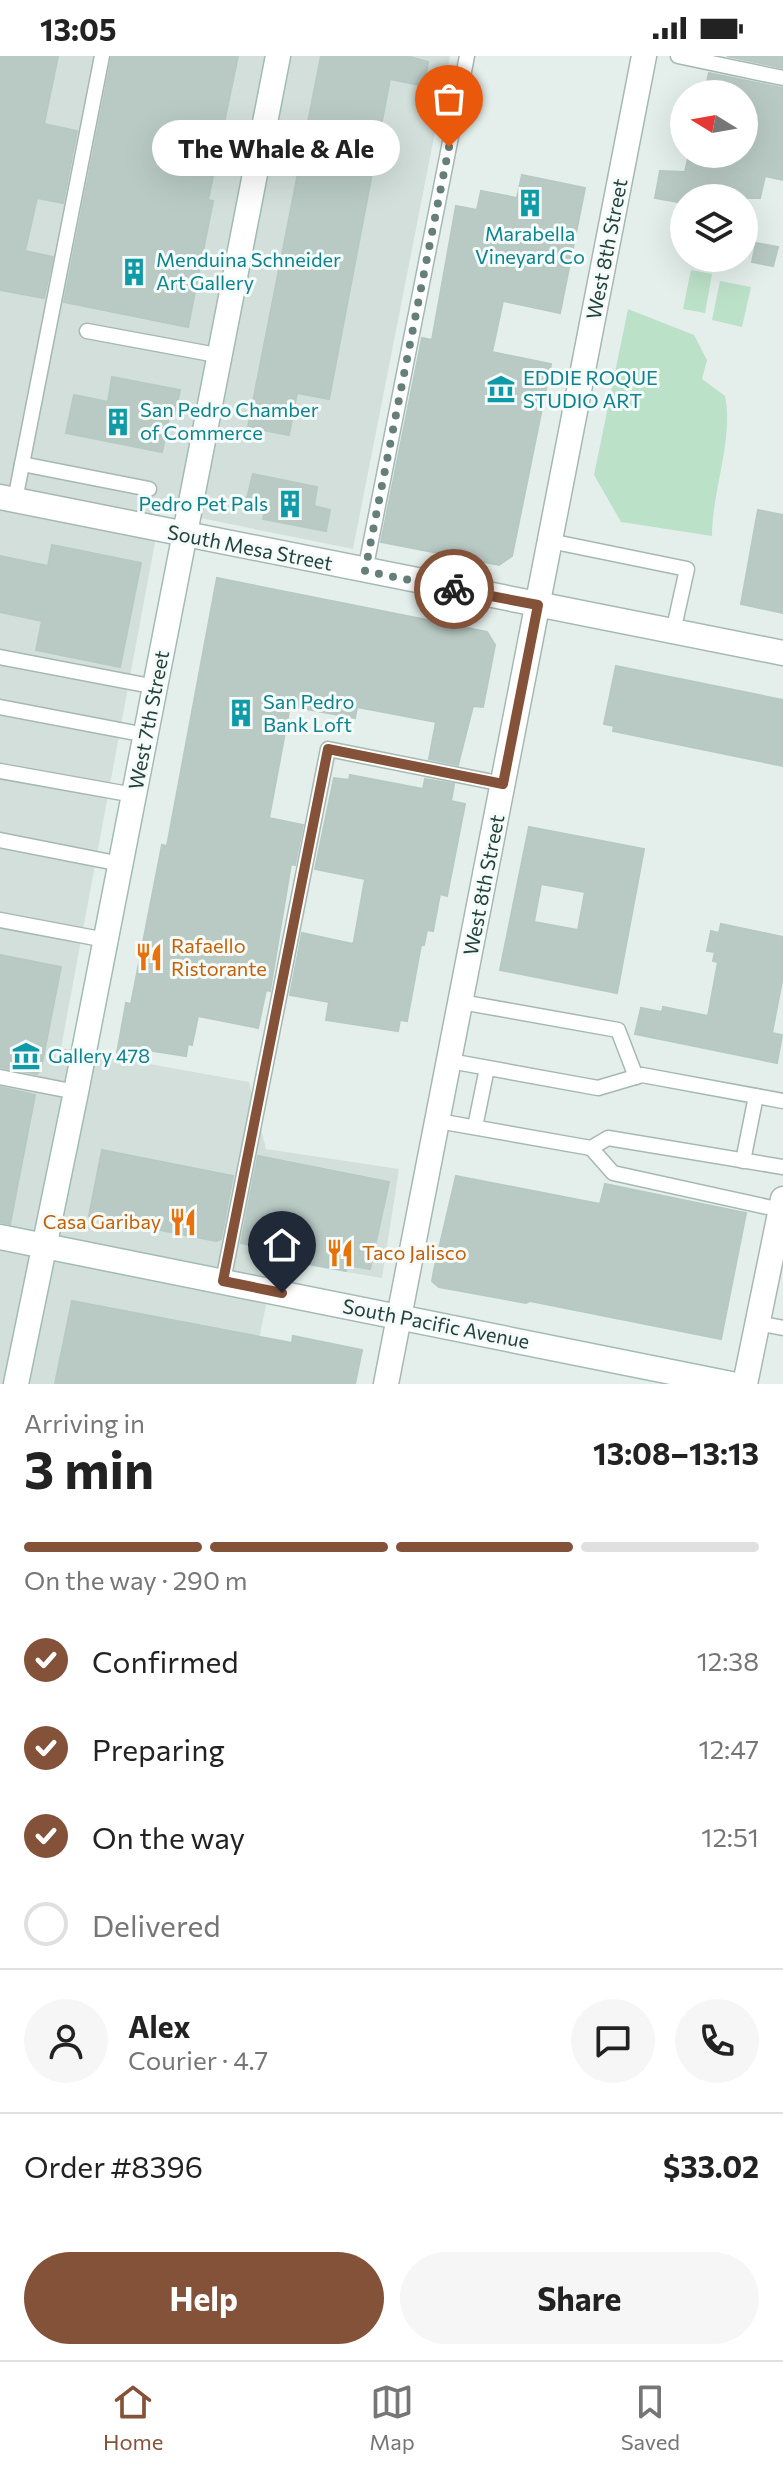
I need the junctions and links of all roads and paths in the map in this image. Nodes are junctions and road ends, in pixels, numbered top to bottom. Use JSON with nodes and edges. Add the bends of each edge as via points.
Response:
{"nodes":[{"id":1,"x":102,"y":56,"type":"edge"},
{"id":2,"x":278,"y":56,"type":"edge"},
{"id":3,"x":467,"y":56,"type":"edge"},
{"id":4,"x":644,"y":56,"type":"edge"},
{"id":5,"x":678,"y":56,"type":"edge"},
{"id":6,"x":783,"y":78,"type":"edge"},
{"id":7,"x":87,"y":331,"type":"dead end"},
{"id":8,"x":222,"y":356,"type":"junction"},
{"id":9,"x":22,"y":464,"type":"junction"},
{"id":10,"x":149,"y":489,"type":"dead end"},
{"id":11,"x":8,"y":498,"type":"edge"},
{"id":12,"x":186,"y":535,"type":"junction"},
{"id":13,"x":550,"y":541,"type":"junction"},
{"id":14,"x":365,"y":571,"type":"junction"},
{"id":15,"x":538,"y":605,"type":"junction"},
{"id":16,"x":673,"y":632,"type":"junction"},
{"id":17,"x":783,"y":653,"type":"edge"},
{"id":18,"x":0,"y":657,"type":"edge"},
{"id":19,"x":156,"y":687,"type":"junction"},
{"id":20,"x":0,"y":707,"type":"edge"},
{"id":21,"x":146,"y":735,"type":"junction"},
{"id":22,"x":0,"y":771,"type":"edge"},
{"id":23,"x":503,"y":784,"type":"junction"},
{"id":24,"x":134,"y":795,"type":"junction"},
{"id":25,"x":0,"y":840,"type":"edge"},
{"id":26,"x":121,"y":864,"type":"junction"},
{"id":27,"x":0,"y":920,"type":"edge"},
{"id":28,"x":106,"y":940,"type":"junction"},
{"id":29,"x":461,"y":1002,"type":"junction"},
{"id":30,"x":450,"y":1061,"type":"junction"},
{"id":31,"x":487,"y":1068,"type":"junction"},
{"id":32,"x":0,"y":1077,"type":"edge"},
{"id":33,"x":636,"y":1077,"type":"junction"},
{"id":34,"x":76,"y":1092,"type":"junction"},
{"id":35,"x":756,"y":1096,"type":"junction"},
{"id":36,"x":783,"y":1101,"type":"edge"},
{"id":37,"x":438,"y":1121,"type":"junction"},
{"id":38,"x":475,"y":1127,"type":"junction"},
{"id":39,"x":591,"y":1148,"type":"junction"},
{"id":40,"x":743,"y":1161,"type":"junction"},
{"id":41,"x":783,"y":1167,"type":"edge"},
{"id":42,"x":782,"y":1205,"type":"edge"},
{"id":43,"x":0,"y":1237,"type":"edge"},
{"id":44,"x":45,"y":1246,"type":"junction"},
{"id":45,"x":778,"y":1254,"type":"edge"},
{"id":46,"x":223,"y":1281,"type":"junction"},
{"id":47,"x":400,"y":1317,"type":"junction"},
{"id":48,"x":758,"y":1323,"type":"junction"},
{"id":49,"x":783,"y":1328,"type":"edge"},
{"id":50,"x":16,"y":1384,"type":"edge"},
{"id":51,"x":386,"y":1384,"type":"edge"},
{"id":52,"x":731,"y":1384,"type":"edge"},
{"id":53,"x":745,"y":1384,"type":"edge"}],
"edges":[{"from":1,"to":9,"type":"lane"},
{"from":2,"to":8,"type":"street","name":"West 7th Street"},
{"from":3,"to":14,"type":"lane"},
{"from":4,"to":13,"type":"street","name":"West 8th Street"},
{"from":5,"to":6,"type":"lane"},
{"from":7,"to":8,"type":"lane"},
{"from":8,"to":12,"type":"street","name":"West 7th Street"},
{"from":9,"to":10,"type":"lane"},
{"from":9,"to":11,"type":"lane"},
{"from":11,"to":12,"type":"street","name":"South Mesa Street"},
{"from":12,"to":14,"type":"street","name":"South Mesa Street"},
{"from":12,"to":19,"type":"street","name":"West 7th Street"},
{"from":13,"to":15,"type":"street","name":"West 8th Street"},
{"from":13,"to":16,"type":"lane","via":[[687,569]]},
{"from":14,"to":15,"type":"street","name":"South Mesa Street"},
{"from":15,"to":16,"type":"street","name":"South Mesa Street"},
{"from":15,"to":23,"type":"street","name":"West 8th Street"},
{"from":16,"to":17,"type":"street","name":"South Mesa Street"},
{"from":18,"to":19,"type":"lane"},
{"from":19,"to":21,"type":"street","name":"West 7th Street"},
{"from":20,"to":21,"type":"lane"},
{"from":21,"to":24,"type":"street","name":"West 7th Street"},
{"from":22,"to":24,"type":"lane"},
{"from":23,"to":29,"type":"street","name":"West 8th Street"},
{"from":23,"to":46,"type":"lane","via":[[328,749]]},
{"from":24,"to":26,"type":"street","name":"West 7th Street"},
{"from":25,"to":26,"type":"lane"},
{"from":26,"to":28,"type":"street","name":"West 7th Street"},
{"from":27,"to":28,"type":"lane"},
{"from":28,"to":34,"type":"street","name":"West 7th Street"},
{"from":29,"to":30,"type":"street","name":"West 8th Street"},
{"from":29,"to":33,"type":"lane","via":[[618,1030]]},
{"from":30,"to":31,"type":"lane"},
{"from":30,"to":37,"type":"street","name":"West 8th Street"},
{"from":31,"to":33,"type":"lane","via":[[598,1088]]},
{"from":31,"to":38,"type":"lane"},
{"from":32,"to":34,"type":"lane"},
{"from":33,"to":35,"type":"lane"},
{"from":34,"to":44,"type":"street","name":"West 7th Street"},
{"from":35,"to":36,"type":"lane"},
{"from":35,"to":40,"type":"lane"},
{"from":37,"to":38,"type":"lane"},
{"from":37,"to":47,"type":"street","name":"West 8th Street"},
{"from":38,"to":39,"type":"lane"},
{"from":39,"to":40,"type":"lane","via":[[608,1138]]},
{"from":39,"to":42,"type":"lane","via":[[613,1173]]},
{"from":40,"to":41,"type":"lane"},
{"from":42,"to":45,"type":"street"},
{"from":43,"to":44,"type":"street","name":"South Pacific Avenue"},
{"from":44,"to":46,"type":"street","name":"South Pacific Avenue"},
{"from":44,"to":50,"type":"street","name":"West 7th Street"},
{"from":45,"to":48,"type":"street"},
{"from":46,"to":47,"type":"street","name":"South Pacific Avenue"},
{"from":47,"to":51,"type":"street","name":"West 8th Street"},
{"from":47,"to":52,"type":"street","name":"South Pacific Avenue"},
{"from":48,"to":49,"type":"lane"},
{"from":48,"to":53,"type":"street"}]}
